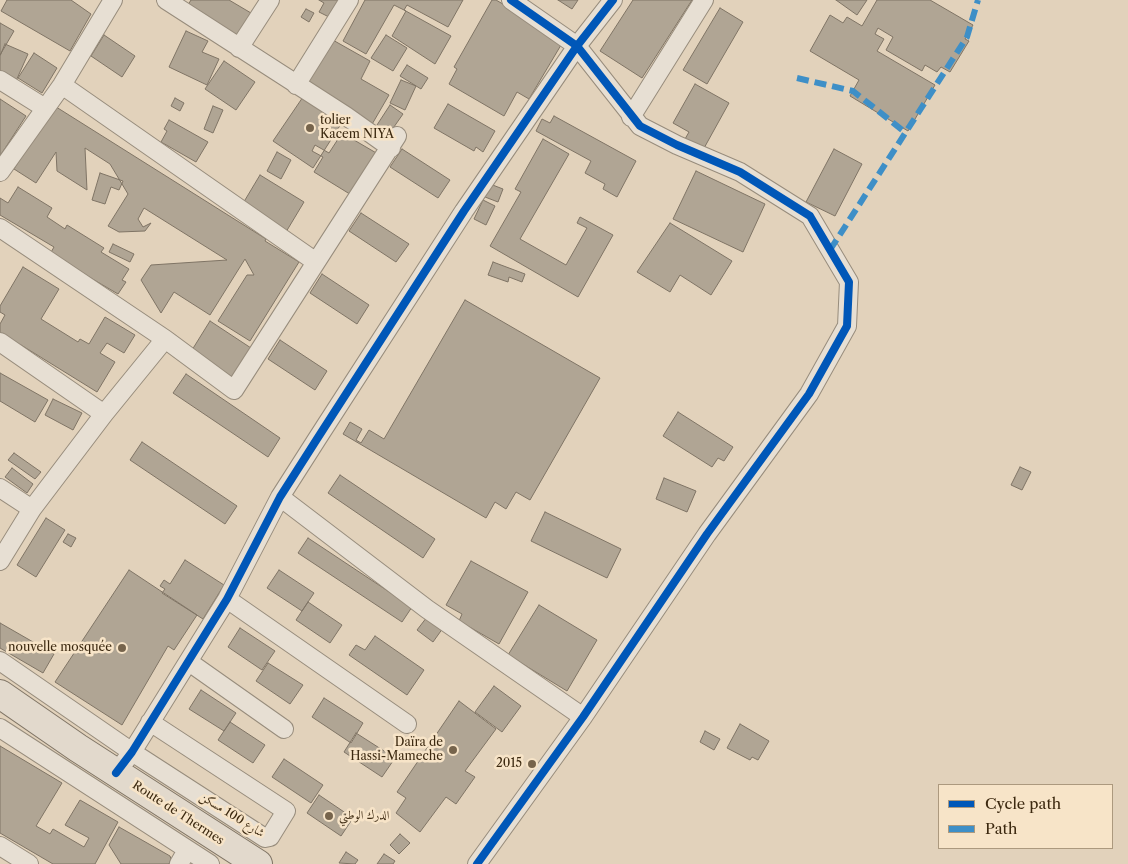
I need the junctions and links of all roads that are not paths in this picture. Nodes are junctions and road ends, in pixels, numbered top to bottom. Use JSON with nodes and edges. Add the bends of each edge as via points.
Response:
{"nodes":[{"id":1,"x":112,"y":0,"type":"edge"},
{"id":2,"x":166,"y":0,"type":"edge"},
{"id":3,"x":270,"y":0,"type":"edge"},
{"id":4,"x":349,"y":0,"type":"edge"},
{"id":5,"x":511,"y":0,"type":"edge"},
{"id":6,"x":613,"y":0,"type":"edge"},
{"id":7,"x":704,"y":0,"type":"edge"},
{"id":8,"x":577,"y":46,"type":"junction"},
{"id":9,"x":239,"y":48,"type":"junction"},
{"id":10,"x":0,"y":80,"type":"edge"},
{"id":11,"x":62,"y":85,"type":"junction"},
{"id":12,"x":296,"y":85,"type":"junction"},
{"id":13,"x":44,"y":108,"type":"junction"},
{"id":14,"x":631,"y":117,"type":"junction"},
{"id":15,"x":0,"y":172,"type":"edge"},
{"id":16,"x":0,"y":228,"type":"edge"},
{"id":17,"x":316,"y":262,"type":"junction"},
{"id":18,"x":165,"y":339,"type":"junction"},
{"id":19,"x":0,"y":342,"type":"edge"},
{"id":20,"x":104,"y":414,"type":"junction"},
{"id":21,"x":0,"y":488,"type":"edge"},
{"id":22,"x":280,"y":497,"type":"junction"},
{"id":23,"x":32,"y":509,"type":"junction"},
{"id":24,"x":0,"y":561,"type":"edge"},
{"id":25,"x":227,"y":599,"type":"junction"},
{"id":26,"x":0,"y":661,"type":"edge"},
{"id":27,"x":189,"y":662,"type":"junction"},
{"id":28,"x":0,"y":694,"type":"edge"},
{"id":29,"x":583,"y":717,"type":"junction"},
{"id":30,"x":150,"y":722,"type":"junction"},
{"id":31,"x":408,"y":724,"type":"dead end"},
{"id":32,"x":0,"y":728,"type":"edge"},
{"id":33,"x":284,"y":730,"type":"dead end"},
{"id":34,"x":124,"y":763,"type":"junction"},
{"id":35,"x":0,"y":846,"type":"edge"},
{"id":36,"x":183,"y":857,"type":"edge"},
{"id":37,"x":29,"y":864,"type":"edge"},
{"id":38,"x":210,"y":864,"type":"edge"},
{"id":39,"x":258,"y":864,"type":"edge"},
{"id":40,"x":477,"y":864,"type":"edge"}],
"edges":[{"from":1,"to":11,"type":"street"},
{"from":2,"to":9,"type":"street"},
{"from":3,"to":9,"type":"street"},
{"from":4,"to":12,"type":"street"},
{"from":5,"to":8,"type":"street"},
{"from":6,"to":8,"type":"street"},
{"from":7,"to":14,"type":"street"},
{"from":8,"to":14,"type":"street","via":[[603,76]]},
{"from":8,"to":22,"type":"street","via":[[459,219]]},
{"from":9,"to":12,"type":"street"},
{"from":10,"to":13,"type":"street"},
{"from":11,"to":13,"type":"street"},
{"from":11,"to":17,"type":"street"},
{"from":12,"to":17,"type":"street","via":[[394,142]]},
{"from":13,"to":15,"type":"street"},
{"from":14,"to":29,"type":"street","via":[[640,126],[677,145],[740,172],[810,216],[849,282],[847,326],[809,394],[707,534]]},
{"from":16,"to":18,"type":"street"},
{"from":17,"to":18,"type":"street","via":[[234,390]]},
{"from":18,"to":20,"type":"street"},
{"from":19,"to":20,"type":"street"},
{"from":20,"to":23,"type":"street"},
{"from":21,"to":23,"type":"street"},
{"from":22,"to":25,"type":"street"},
{"from":22,"to":29,"type":"street","via":[[427,609]]},
{"from":23,"to":24,"type":"street"},
{"from":25,"to":27,"type":"street"},
{"from":25,"to":31,"type":"street"},
{"from":26,"to":34,"type":"street"},
{"from":27,"to":30,"type":"street"},
{"from":27,"to":33,"type":"street"},
{"from":28,"to":34,"type":"main road","name":"Route de Thermes"},
{"from":29,"to":40,"type":"street"},
{"from":30,"to":34,"type":"street"},
{"from":30,"to":34,"type":"street","name":"شارع 100 مسكن","via":[[286,811],[270,837],[265,838]]},
{"from":32,"to":36,"type":"street"},
{"from":34,"to":39,"type":"main road","name":"Route de Thermes"},
{"from":35,"to":37,"type":"street"},
{"from":36,"to":38,"type":"street"}]}
